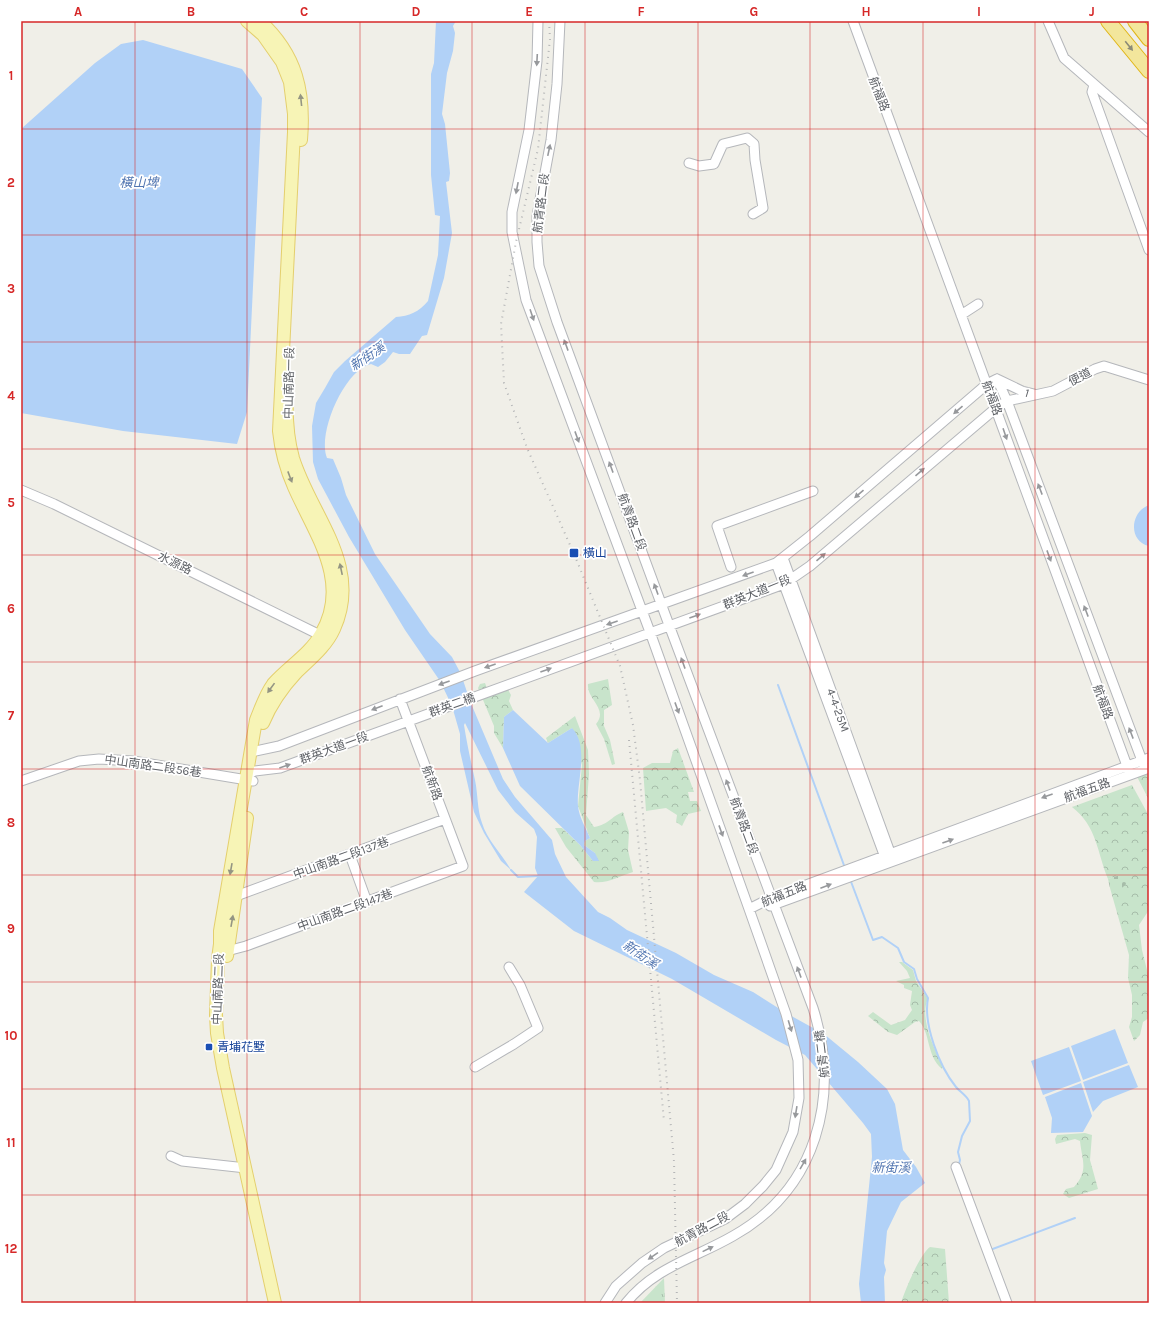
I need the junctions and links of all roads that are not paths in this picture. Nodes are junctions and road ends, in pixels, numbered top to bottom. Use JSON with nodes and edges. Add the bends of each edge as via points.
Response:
{"nodes":[{"id":1,"x":247,"y":21,"type":"edge"},
{"id":2,"x":260,"y":21,"type":"edge"},
{"id":3,"x":538,"y":21,"type":"edge"},
{"id":4,"x":560,"y":21,"type":"edge"},
{"id":5,"x":1048,"y":21,"type":"edge"},
{"id":6,"x":1108,"y":21,"type":"edge"},
{"id":7,"x":1135,"y":21,"type":"edge"},
{"id":8,"x":852,"y":22,"type":"edge"},
{"id":9,"x":1149,"y":39,"type":"edge"},
{"id":10,"x":1149,"y":71,"type":"edge"},
{"id":11,"x":1094,"y":85,"type":"junction"},
{"id":12,"x":1149,"y":132,"type":"edge"},
{"id":13,"x":689,"y":163,"type":"dead end"},
{"id":14,"x":753,"y":214,"type":"dead end"},
{"id":15,"x":1149,"y":250,"type":"edge"},
{"id":16,"x":978,"y":304,"type":"dead end"},
{"id":17,"x":961,"y":314,"type":"junction"},
{"id":18,"x":997,"y":380,"type":"junction"},
{"id":19,"x":1149,"y":380,"type":"edge"},
{"id":20,"x":987,"y":384,"type":"junction"},
{"id":21,"x":1035,"y":394,"type":"junction"},
{"id":22,"x":1007,"y":401,"type":"junction"},
{"id":23,"x":996,"y":408,"type":"junction"},
{"id":24,"x":21,"y":490,"type":"edge"},
{"id":25,"x":813,"y":491,"type":"dead end"},
{"id":26,"x":780,"y":561,"type":"junction"},
{"id":27,"x":731,"y":567,"type":"dead end"},
{"id":28,"x":787,"y":582,"type":"junction"},
{"id":29,"x":662,"y":605,"type":"junction"},
{"id":30,"x":642,"y":613,"type":"junction"},
{"id":31,"x":669,"y":626,"type":"junction"},
{"id":32,"x":650,"y":632,"type":"junction"},
{"id":33,"x":324,"y":637,"type":"junction"},
{"id":34,"x":475,"y":671,"type":"joint"},
{"id":35,"x":484,"y":693,"type":"joint"},
{"id":36,"x":413,"y":694,"type":"joint"},
{"id":37,"x":400,"y":699,"type":"junction"},
{"id":38,"x":420,"y":717,"type":"joint"},
{"id":39,"x":260,"y":721,"type":"joint"},
{"id":40,"x":409,"y":721,"type":"junction"},
{"id":41,"x":255,"y":751,"type":"junction"},
{"id":42,"x":1146,"y":764,"type":"edge"},
{"id":43,"x":1128,"y":770,"type":"junction"},
{"id":44,"x":250,"y":777,"type":"junction"},
{"id":45,"x":21,"y":781,"type":"edge"},
{"id":46,"x":445,"y":819,"type":"junction"},
{"id":47,"x":350,"y":855,"type":"junction"},
{"id":48,"x":888,"y":858,"type":"junction"},
{"id":49,"x":463,"y":866,"type":"joint"},
{"id":50,"x":236,"y":896,"type":"junction"},
{"id":51,"x":367,"y":902,"type":"junction"},
{"id":52,"x":773,"y":902,"type":"junction"},
{"id":53,"x":749,"y":909,"type":"junction"},
{"id":54,"x":227,"y":951,"type":"junction"},
{"id":55,"x":509,"y":967,"type":"dead end"},
{"id":56,"x":777,"y":989,"type":"joint"},
{"id":57,"x":813,"y":1008,"type":"joint"},
{"id":58,"x":475,"y":1067,"type":"dead end"},
{"id":59,"x":798,"y":1073,"type":"joint"},
{"id":60,"x":824,"y":1101,"type":"joint"},
{"id":61,"x":171,"y":1156,"type":"dead end"},
{"id":62,"x":956,"y":1167,"type":"dead end"},
{"id":63,"x":246,"y":1168,"type":"junction"},
{"id":64,"x":275,"y":1303,"type":"edge"},
{"id":65,"x":283,"y":1303,"type":"edge"},
{"id":66,"x":605,"y":1303,"type":"edge"},
{"id":67,"x":626,"y":1303,"type":"edge"},
{"id":68,"x":1006,"y":1303,"type":"edge"}],
"edges":[{"from":1,"to":33,"type":"main road","name":"中山南路一段","one_way":true,"via":[[263,35],[282,62],[290,82],[292,97],[294,132],[279,431],[281,450],[287,468],[329,561],[332,574],[333,600]]},
{"from":33,"to":2,"type":"main road","name":"中山南路一段","one_way":true,"via":[[334,630],[339,612],[342,574],[338,557],[294,460],[289,442],[287,401],[302,104],[294,67],[272,32]]},
{"from":3,"to":30,"type":"street","name":"航青路二段","one_way":true,"via":[[537,61],[529,130],[512,212],[512,232],[528,306]]},
{"from":29,"to":4,"type":"street","name":"航青路二段","one_way":true,"via":[[557,322],[539,266],[537,216],[551,140]]},
{"from":5,"to":11,"type":"street","via":[[1064,58]]},
{"from":6,"to":10,"type":"highway","one_way":true},
{"from":7,"to":9,"type":"highway"},
{"from":8,"to":17,"type":"street","name":"航福路"},
{"from":11,"to":12,"type":"street"},
{"from":11,"to":15,"type":"street","via":[[1092,92]]},
{"from":13,"to":14,"type":"street","via":[[699,166],[714,164],[723,144],[747,138],[754,144],[764,208]]},
{"from":16,"to":17,"type":"street"},
{"from":17,"to":20,"type":"street","name":"航福路"},
{"from":18,"to":20,"type":"street","name":"群英大道一段"},
{"from":18,"to":21,"type":"street","name":"1"},
{"from":18,"to":22,"type":"street","name":"航福路"},
{"from":19,"to":21,"type":"street","name":"便道","via":[[1104,366],[1053,391]]},
{"from":20,"to":23,"type":"street","name":"航福路"},
{"from":20,"to":26,"type":"street","name":"群英大道一段","one_way":true},
{"from":21,"to":22,"type":"street","name":"1"},
{"from":22,"to":23,"type":"street","name":"群英大道一段"},
{"from":42,"to":22,"type":"street","name":"航福路","one_way":true},
{"from":28,"to":23,"type":"street","name":"群英大道一段","one_way":true,"via":[[810,566]]},
{"from":23,"to":43,"type":"street","name":"航福路","one_way":true},
{"from":24,"to":33,"type":"street","name":"水源路"},
{"from":25,"to":27,"type":"street","via":[[716,526]]},
{"from":26,"to":28,"type":"street","name":"4-4-25M"},
{"from":26,"to":29,"type":"street","name":"群英大道一段","one_way":true},
{"from":31,"to":28,"type":"street","name":"群英大道一段","one_way":true},
{"from":28,"to":48,"type":"street","name":"4-4-25M"},
{"from":29,"to":30,"type":"street","name":"群英大道一段"},
{"from":29,"to":31,"type":"street","name":"航青路二段"},
{"from":30,"to":32,"type":"street","name":"航青路二段"},
{"from":30,"to":34,"type":"street","name":"群英大道一段","one_way":true},
{"from":31,"to":32,"type":"street","name":"群英大道一段"},
{"from":52,"to":31,"type":"street","name":"航青路二段","one_way":true},
{"from":35,"to":32,"type":"street","name":"群英大道一段","one_way":true},
{"from":32,"to":53,"type":"street","name":"航青路二段","one_way":true},
{"from":33,"to":39,"type":"main road","name":"中山南路一段","via":[[321,648],[283,687]]},
{"from":34,"to":36,"type":"street","name":"群英二橋","one_way":true},
{"from":35,"to":38,"type":"street","name":"群英二橋"},
{"from":36,"to":37,"type":"street","name":"群英大道一段"},
{"from":37,"to":40,"type":"street","name":"航新路"},
{"from":37,"to":41,"type":"street","name":"群英大道一段","one_way":true,"via":[[279,746]]},
{"from":38,"to":40,"type":"street","name":"群英大道一段"},
{"from":39,"to":41,"type":"main road","name":"中山南路二段"},
{"from":44,"to":40,"type":"street","name":"群英大道一段","one_way":true},
{"from":40,"to":46,"type":"street","name":"航新路"},
{"from":41,"to":44,"type":"main road","name":"中山南路二段"},
{"from":42,"to":43,"type":"street","name":"航福五路"},
{"from":43,"to":48,"type":"street","name":"航福五路"},
{"from":44,"to":45,"type":"street","name":"中山南路二段56巷","via":[[133,761],[99,759],[79,761]]},
{"from":44,"to":50,"type":"main road","name":"中山南路二段"},
{"from":44,"to":63,"type":"main road","name":"中山南路二段","one_way":true,"via":[[220,931],[216,1015],[223,1068]]},
{"from":46,"to":47,"type":"street","name":"中山南路二段137巷"},
{"from":46,"to":49,"type":"street","name":"航新路"},
{"from":47,"to":50,"type":"street","name":"中山南路二段137巷"},
{"from":47,"to":51,"type":"street"},
{"from":52,"to":48,"type":"street","name":"航福五路","one_way":true},
{"from":48,"to":52,"type":"street","name":"航福五路","via":[[846,870]]},
{"from":49,"to":51,"type":"street","name":"中山南路二段147巷"},
{"from":54,"to":50,"type":"main road","name":"中山南路二段","one_way":true},
{"from":51,"to":54,"type":"street","name":"中山南路二段147巷"},
{"from":52,"to":53,"type":"street","name":"航福五路"},
{"from":57,"to":52,"type":"street","name":"航青路二段","one_way":true},
{"from":53,"to":56,"type":"street","name":"航青路二段"},
{"from":54,"to":65,"type":"main road","name":"中山南路二段","via":[[223,1016],[229,1062]]},
{"from":55,"to":58,"type":"street","via":[[520,985],[538,1028]]},
{"from":56,"to":59,"type":"street","name":"航青二橋","one_way":true,"via":[[793,1034]]},
{"from":57,"to":60,"type":"street","name":"航青二橋","via":[[823,1046],[826,1075]]},
{"from":59,"to":66,"type":"street","name":"航青路二段","one_way":true,"via":[[798,1098],[792,1132],[776,1170],[763,1186],[725,1219],[664,1248],[642,1263],[616,1286]]},
{"from":67,"to":60,"type":"street","name":"航青路二段","one_way":true,"via":[[638,1288],[664,1269],[732,1237],[769,1211],[784,1193],[810,1152]]},
{"from":61,"to":63,"type":"street","via":[[182,1161]]},
{"from":62,"to":68,"type":"street"},
{"from":63,"to":64,"type":"main road","name":"中山南路二段"}]}
